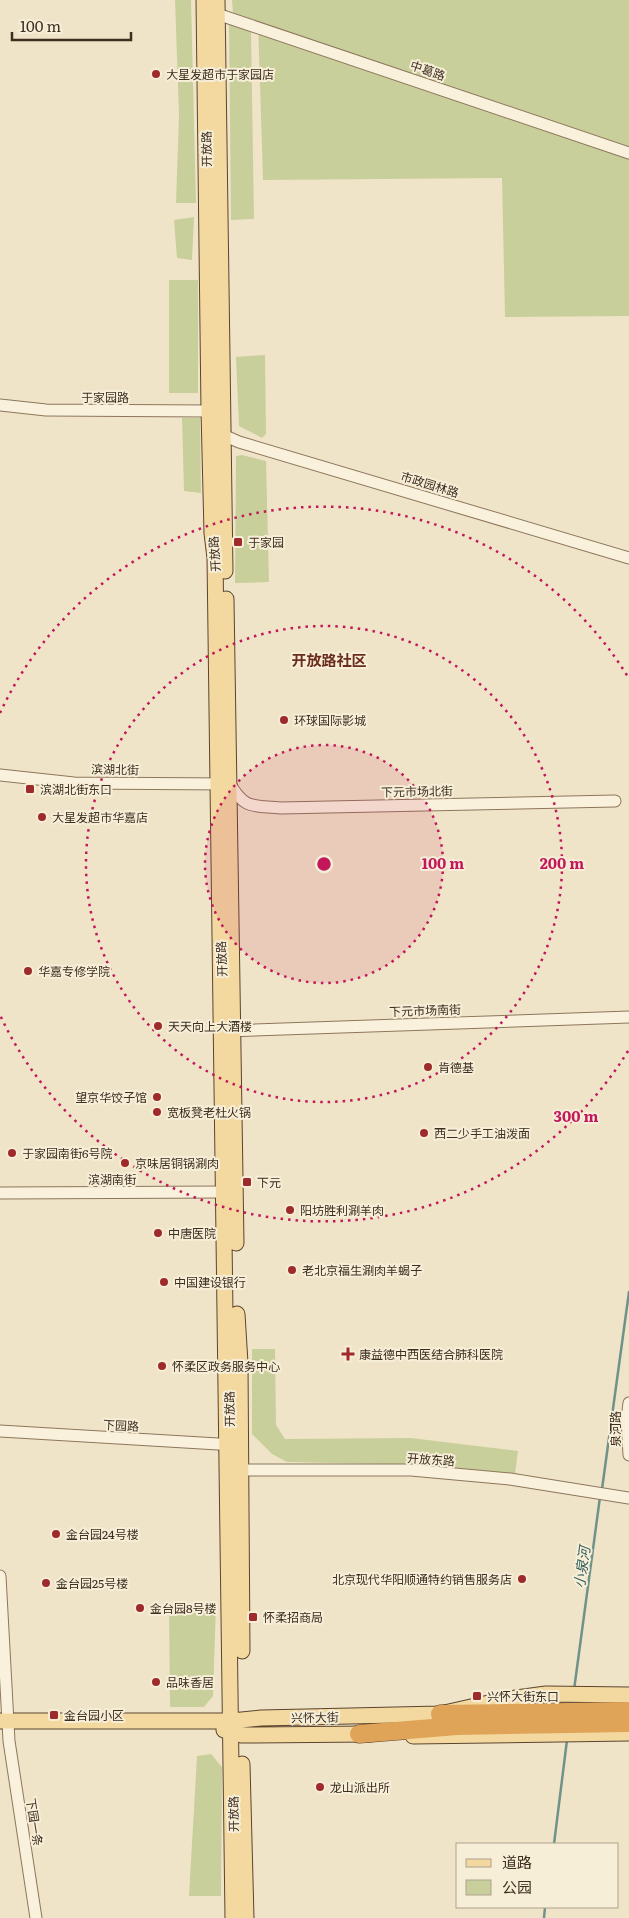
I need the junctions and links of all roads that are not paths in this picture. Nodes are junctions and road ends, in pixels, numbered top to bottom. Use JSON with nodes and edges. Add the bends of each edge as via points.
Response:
{"nodes":[{"id":1,"x":204,"y":0,"type":"edge"},
{"id":2,"x":217,"y":7,"type":"edge"},
{"id":3,"x":629,"y":153,"type":"edge"},
{"id":4,"x":0,"y":405,"type":"edge"},
{"id":5,"x":209,"y":411,"type":"junction"},
{"id":6,"x":223,"y":435,"type":"junction"},
{"id":7,"x":629,"y":558,"type":"edge"},
{"id":8,"x":0,"y":775,"type":"edge"},
{"id":9,"x":224,"y":784,"type":"junction"},
{"id":10,"x":615,"y":801,"type":"dead end"},
{"id":11,"x":629,"y":1017,"type":"edge"},
{"id":12,"x":228,"y":1031,"type":"junction"},
{"id":13,"x":225,"y":1192,"type":"junction"},
{"id":14,"x":0,"y":1193,"type":"edge"},
{"id":15,"x":629,"y":1403,"type":"edge"},
{"id":16,"x":0,"y":1431,"type":"edge"},
{"id":17,"x":235,"y":1445,"type":"junction"},
{"id":18,"x":629,"y":1455,"type":"edge"},
{"id":19,"x":235,"y":1470,"type":"junction"},
{"id":20,"x":625,"y":1497,"type":"edge"},
{"id":21,"x":0,"y":1576,"type":"edge"},
{"id":22,"x":629,"y":1695,"type":"edge"},
{"id":23,"x":629,"y":1711,"type":"edge"},
{"id":24,"x":440,"y":1714,"type":"junction"},
{"id":25,"x":629,"y":1723,"type":"edge"},
{"id":26,"x":4,"y":1725,"type":"edge"},
{"id":27,"x":237,"y":1726,"type":"junction"},
{"id":28,"x":629,"y":1732,"type":"edge"},
{"id":29,"x":359,"y":1734,"type":"junction"},
{"id":30,"x":36,"y":1918,"type":"edge"},
{"id":31,"x":234,"y":1918,"type":"edge"},
{"id":32,"x":246,"y":1918,"type":"edge"}],
"edges":[{"from":1,"to":5,"type":"main road","name":"开放路"},
{"from":2,"to":3,"type":"street","name":"中葛路"},
{"from":2,"to":6,"type":"main road","name":"开放路"},
{"from":4,"to":5,"type":"street","name":"于家园路","via":[[46,410]]},
{"from":5,"to":6,"type":"street"},
{"from":5,"to":9,"type":"main road","name":"开放路"},
{"from":6,"to":7,"type":"street","name":"市政园林路"},
{"from":6,"to":9,"type":"main road","name":"开放路"},
{"from":8,"to":9,"type":"street","name":"滨湖北街","via":[[74,783]]},
{"from":9,"to":10,"type":"street","name":"下元市场北街","via":[[249,805],[281,808]]},
{"from":9,"to":12,"type":"main road","name":"开放路"},
{"from":11,"to":12,"type":"street","name":"下元市场南街"},
{"from":12,"to":13,"type":"main road","name":"开放路"},
{"from":12,"to":17,"type":"main road","name":"开放路","via":[[240,1363]]},
{"from":13,"to":14,"type":"street","name":"滨湖南街"},
{"from":13,"to":17,"type":"main road","name":"开放路"},
{"from":15,"to":18,"type":"street","name":"泉河路"},
{"from":16,"to":17,"type":"street","name":"下园路"},
{"from":17,"to":19,"type":"main road","name":"开放路"},
{"from":19,"to":20,"type":"street","name":"开放东路","via":[[411,1470],[510,1479]]},
{"from":19,"to":27,"type":"main road","name":"开放路"},
{"from":21,"to":26,"type":"street"},
{"from":22,"to":24,"type":"main road","name":"兴怀大街","via":[[546,1694]]},
{"from":23,"to":24,"type":"highway"},
{"from":24,"to":27,"type":"main road","name":"兴怀大街"},
{"from":25,"to":29,"type":"highway","via":[[456,1726]]},
{"from":26,"to":27,"type":"main road","name":"兴怀大街"},
{"from":26,"to":30,"type":"street","name":"下园一条"},
{"from":27,"to":29,"type":"main road","name":"兴怀大街"},
{"from":27,"to":31,"type":"main road","name":"开放路"},
{"from":27,"to":32,"type":"main road","name":"开放路"},
{"from":28,"to":29,"type":"main road","name":"兴怀大街","via":[[439,1737]]}]}
